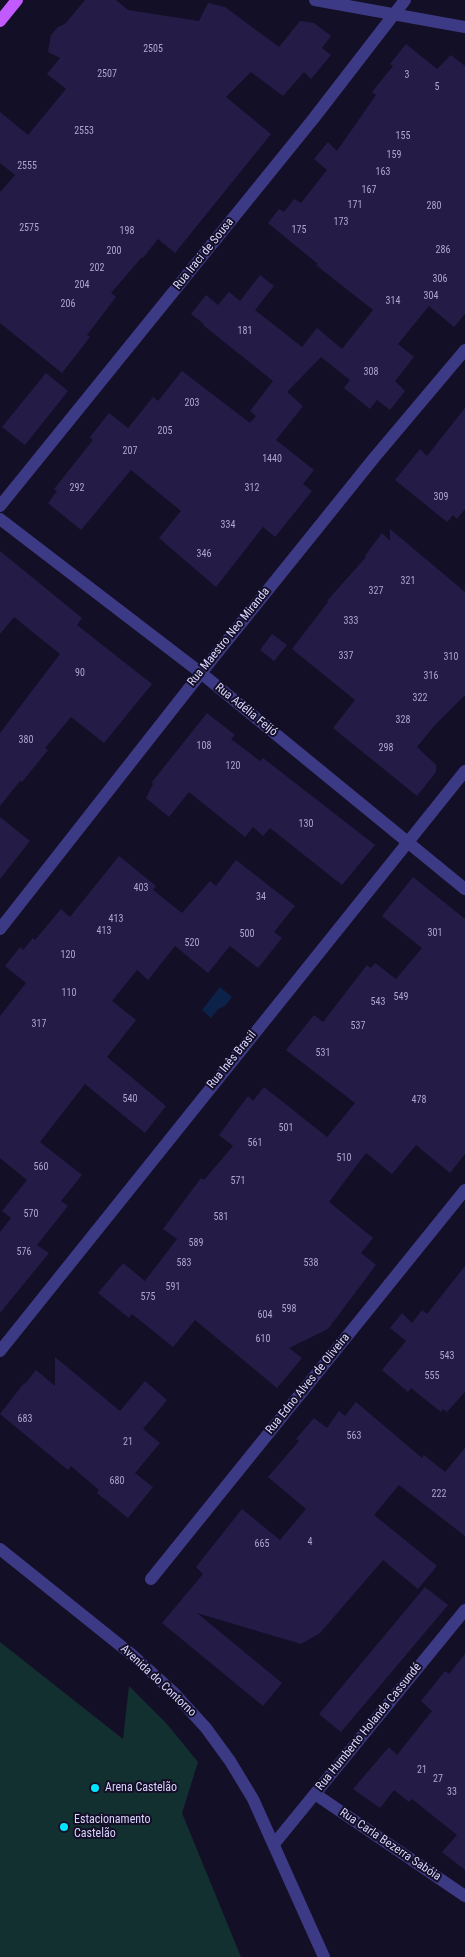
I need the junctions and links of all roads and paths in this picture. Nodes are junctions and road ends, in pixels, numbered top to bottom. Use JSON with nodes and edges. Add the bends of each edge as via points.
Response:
{"nodes":[{"id":1,"x":16,"y":0,"type":"edge"},
{"id":2,"x":315,"y":0,"type":"edge"},
{"id":3,"x":405,"y":0,"type":"edge"},
{"id":4,"x":394,"y":15,"type":"junction"},
{"id":5,"x":0,"y":20,"type":"edge"},
{"id":6,"x":465,"y":27,"type":"edge"},
{"id":7,"x":465,"y":350,"type":"edge"},
{"id":8,"x":0,"y":506,"type":"edge"},
{"id":9,"x":0,"y":519,"type":"edge"},
{"id":10,"x":200,"y":673,"type":"junction"},
{"id":11,"x":465,"y":771,"type":"edge"},
{"id":12,"x":407,"y":842,"type":"junction"},
{"id":13,"x":465,"y":889,"type":"edge"},
{"id":14,"x":0,"y":929,"type":"edge"},
{"id":15,"x":465,"y":1190,"type":"edge"},
{"id":16,"x":0,"y":1351,"type":"edge"},
{"id":17,"x":0,"y":1549,"type":"edge"},
{"id":18,"x":151,"y":1579,"type":"dead end"},
{"id":19,"x":465,"y":1610,"type":"edge"},
{"id":20,"x":315,"y":1794,"type":"junction"},
{"id":21,"x":274,"y":1844,"type":"junction"},
{"id":22,"x":465,"y":1896,"type":"edge"},
{"id":23,"x":324,"y":1957,"type":"edge"}],
"edges":[{"from":1,"to":5,"type":"main road"},
{"from":2,"to":4,"type":"street"},
{"from":3,"to":4,"type":"street","name":"Rua Iraci de Sousa"},
{"from":4,"to":6,"type":"street"},
{"from":4,"to":8,"type":"street","name":"Rua Iraci de Sousa"},
{"from":7,"to":10,"type":"street","name":"Rua Maestro Neo Miranda"},
{"from":9,"to":10,"type":"street","name":"Rua Adélia Feijó"},
{"from":10,"to":12,"type":"street","name":"Rua Adélia Feijó"},
{"from":10,"to":14,"type":"street","name":"Rua Maestro Neo Miranda"},
{"from":11,"to":12,"type":"street","name":"Rua Inês Brasil"},
{"from":12,"to":13,"type":"street","name":"Rua Adélia Feijó"},
{"from":12,"to":16,"type":"street","name":"Rua Inês Brasil"},
{"from":15,"to":18,"type":"street","name":"Rua Edno Alves de Oliveira"},
{"from":17,"to":21,"type":"street","name":"Avenida do Contorno","via":[[131,1654],[192,1711],[230,1761],[253,1799]]},
{"from":19,"to":20,"type":"street","name":"Rua Humberto Holanda Cassundé"},
{"from":20,"to":21,"type":"street","name":"Rua Humberto Holanda Cassundé"},
{"from":20,"to":22,"type":"street","name":"Rua Carla Bezerra Sabóia"},
{"from":21,"to":23,"type":"street","name":"Avenida do Contorno"}]}
